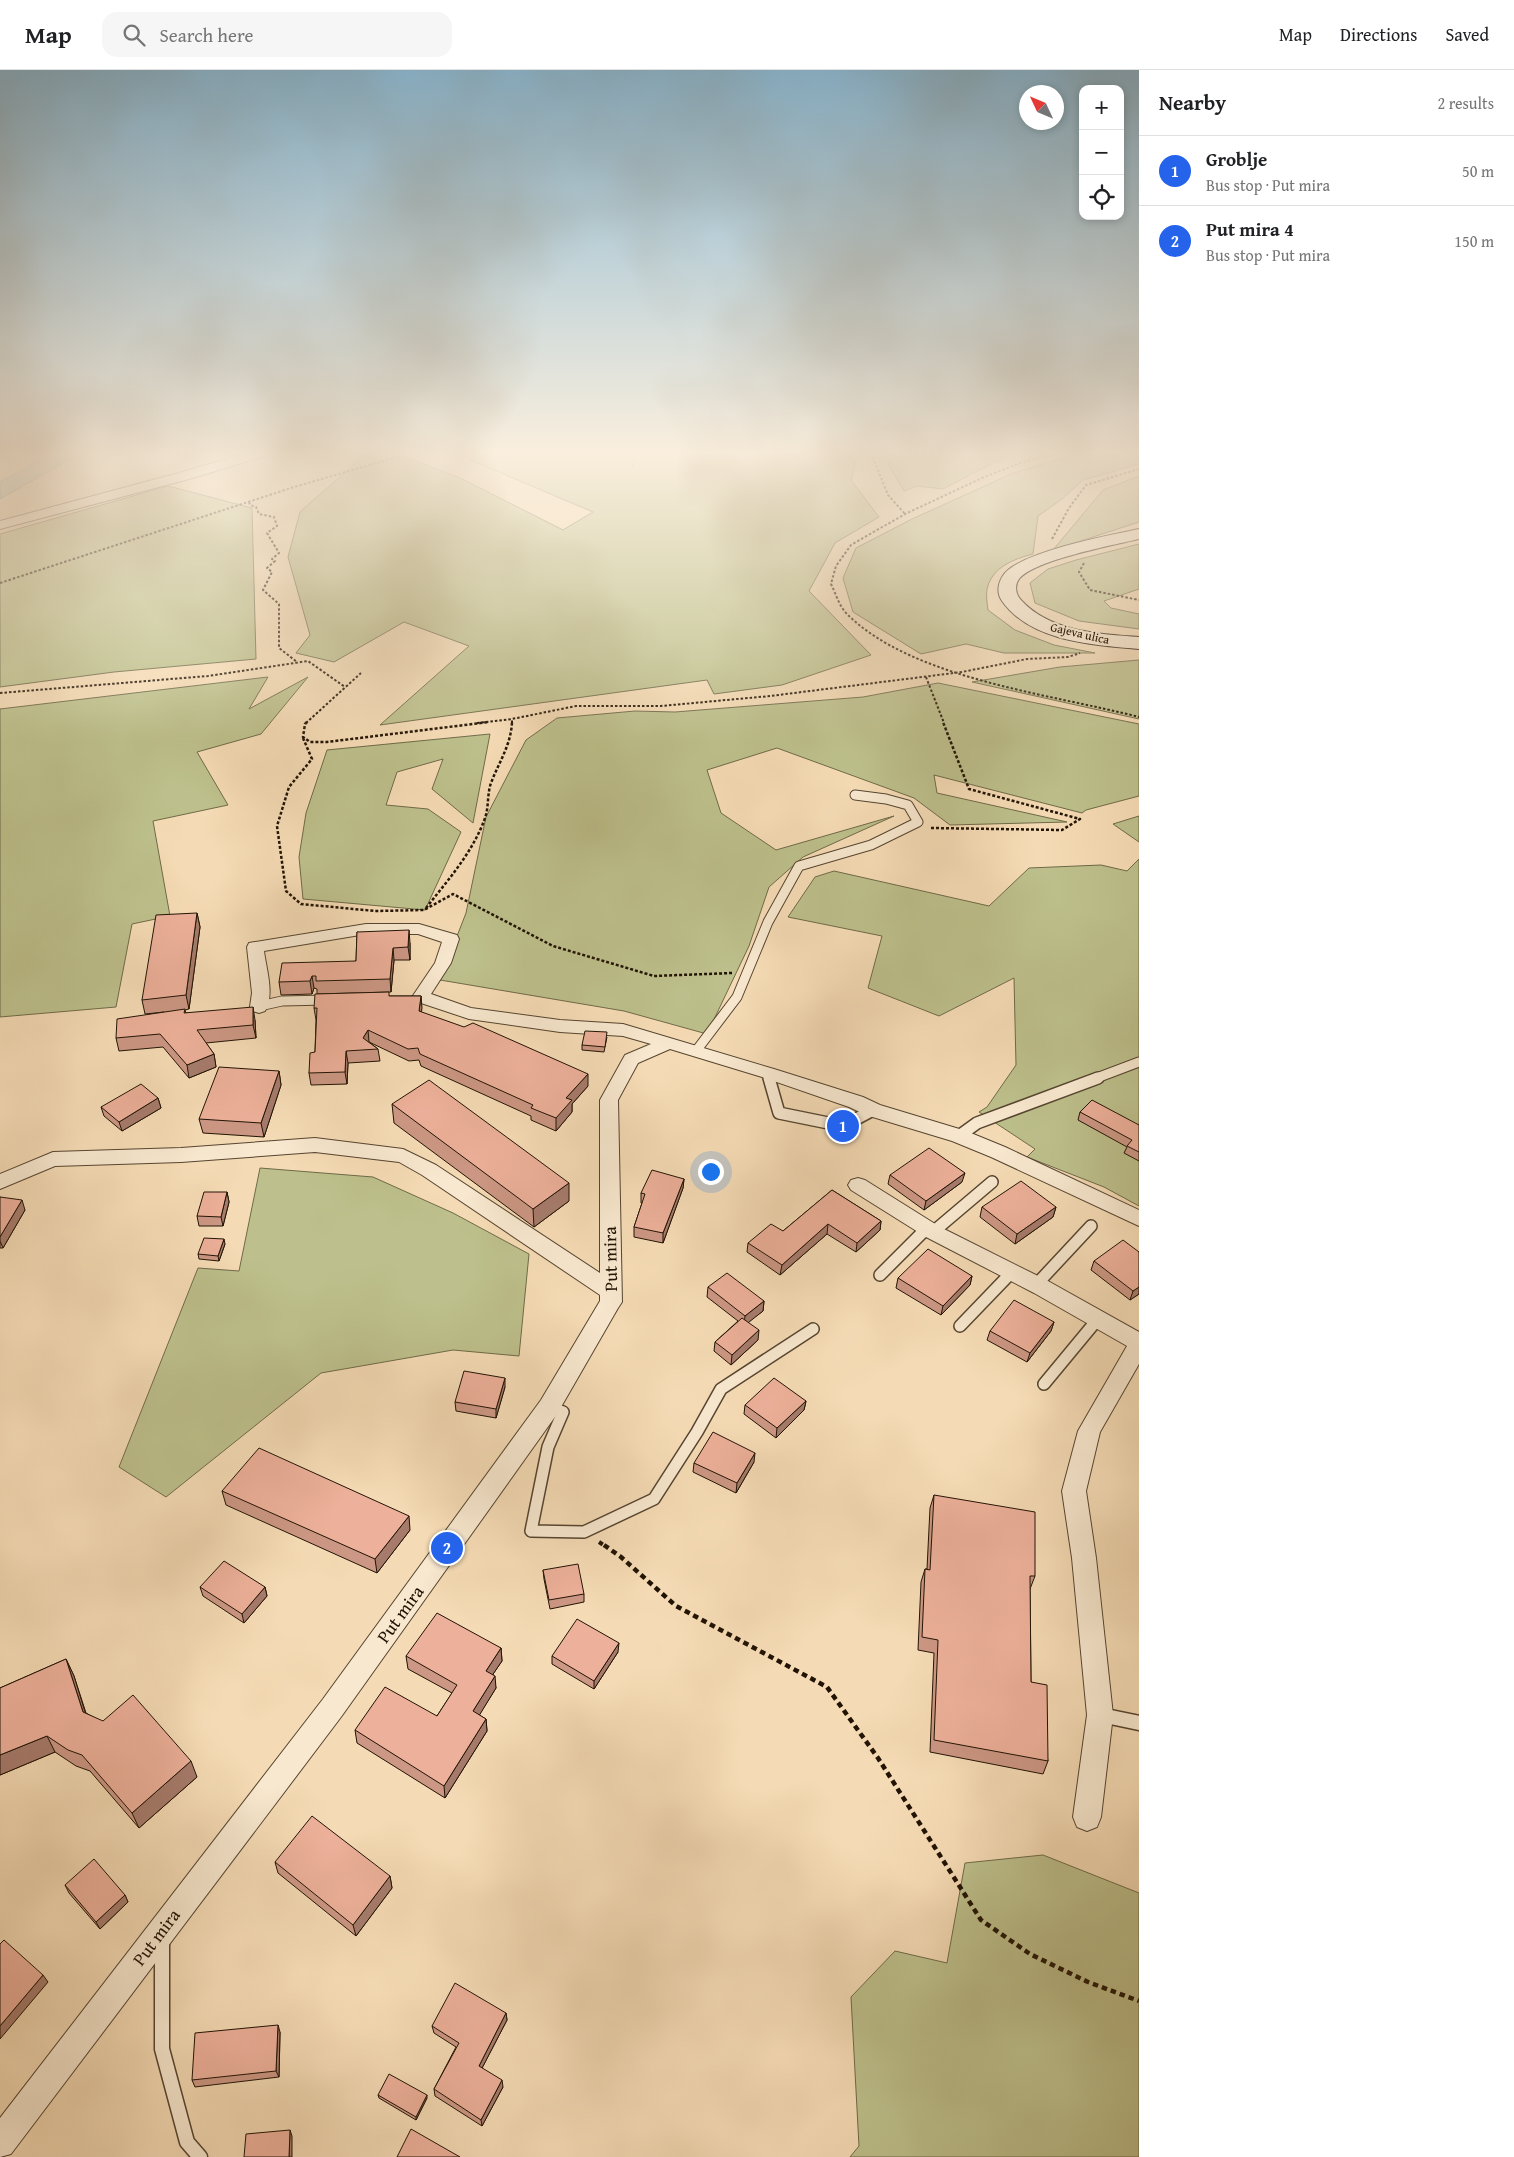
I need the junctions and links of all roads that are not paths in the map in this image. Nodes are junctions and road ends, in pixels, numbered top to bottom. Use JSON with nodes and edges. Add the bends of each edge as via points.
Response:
{"nodes":[{"id":1,"x":1089,"y":547,"type":"edge"},
{"id":2,"x":1139,"y":643,"type":"edge"},
{"id":3,"x":855,"y":795,"type":"dead end"},
{"id":4,"x":340,"y":1000,"type":"edge"},
{"id":5,"x":259,"y":1007,"type":"junction"},
{"id":6,"x":240,"y":1009,"type":"edge"},
{"id":7,"x":669,"y":1043,"type":"junction"},
{"id":8,"x":696,"y":1051,"type":"junction"},
{"id":9,"x":1139,"y":1062,"type":"edge"},
{"id":10,"x":760,"y":1070,"type":"junction"},
{"id":11,"x":873,"y":1110,"type":"junction"},
{"id":12,"x":959,"y":1136,"type":"junction"},
{"id":13,"x":0,"y":1182,"type":"edge"},
{"id":14,"x":992,"y":1182,"type":"dead end"},
{"id":15,"x":858,"y":1185,"type":"dead end"},
{"id":16,"x":1139,"y":1219,"type":"edge"},
{"id":17,"x":1091,"y":1226,"type":"dead end"},
{"id":18,"x":930,"y":1230,"type":"junction"},
{"id":19,"x":1012,"y":1272,"type":"junction"},
{"id":20,"x":880,"y":1275,"type":"dead end"},
{"id":21,"x":1036,"y":1285,"type":"junction"},
{"id":22,"x":610,"y":1291,"type":"junction"},
{"id":23,"x":1097,"y":1320,"type":"junction"},
{"id":24,"x":960,"y":1326,"type":"dead end"},
{"id":25,"x":813,"y":1329,"type":"dead end"},
{"id":26,"x":1139,"y":1343,"type":"edge"},
{"id":27,"x":1044,"y":1384,"type":"dead end"},
{"id":28,"x":549,"y":1407,"type":"junction"},
{"id":29,"x":1100,"y":1715,"type":"junction"},
{"id":30,"x":1139,"y":1723,"type":"edge"},
{"id":31,"x":1087,"y":1817,"type":"dead end"},
{"id":32,"x":162,"y":1930,"type":"junction"},
{"id":33,"x":0,"y":2142,"type":"edge"},
{"id":34,"x":200,"y":2157,"type":"edge"}],
"edges":[{"from":1,"to":2,"type":"main road","name":"Gajeva ulica","via":[[1039,561],[1018,572],[1007,585],[1007,596],[1016,609],[1058,630]]},
{"from":3,"to":8,"type":"lane","via":[[908,805],[918,822],[871,845],[800,866],[768,922],[737,997]]},
{"from":4,"to":5,"type":"lane","via":[[282,1001]]},
{"from":5,"to":6,"type":"lane"},
{"from":5,"to":7,"type":"street","via":[[261,993],[256,948],[366,929],[419,929],[451,939],[443,963],[417,997],[469,1013],[560,1026],[623,1030]]},
{"from":7,"to":8,"type":"street"},
{"from":7,"to":22,"type":"street","name":"Put mira","via":[[631,1059],[609,1100]]},
{"from":8,"to":10,"type":"street"},
{"from":9,"to":12,"type":"lane","via":[[977,1123]]},
{"from":10,"to":11,"type":"street"},
{"from":10,"to":11,"type":"lane","via":[[779,1113],[843,1126]]},
{"from":11,"to":12,"type":"street"},
{"from":12,"to":16,"type":"street"},
{"from":13,"to":22,"type":"street","via":[[53,1159],[181,1155],[315,1145],[403,1156]]},
{"from":14,"to":18,"type":"lane"},
{"from":15,"to":18,"type":"street"},
{"from":17,"to":21,"type":"lane"},
{"from":18,"to":19,"type":"street"},
{"from":18,"to":20,"type":"lane"},
{"from":19,"to":21,"type":"street"},
{"from":19,"to":24,"type":"lane"},
{"from":21,"to":23,"type":"street"},
{"from":22,"to":28,"type":"street","name":"Put mira","via":[[611,1302]]},
{"from":23,"to":26,"type":"street"},
{"from":23,"to":27,"type":"lane"},
{"from":25,"to":28,"type":"lane","via":[[721,1389],[654,1499],[584,1532],[531,1531],[548,1447],[563,1412]]},
{"from":26,"to":29,"type":"street","via":[[1089,1431],[1074,1492]]},
{"from":28,"to":32,"type":"street","name":"Put mira","via":[[332,1708]]},
{"from":29,"to":30,"type":"lane"},
{"from":29,"to":31,"type":"street"},
{"from":32,"to":33,"type":"street","name":"Put mira"},
{"from":32,"to":34,"type":"lane","via":[[162,2048],[187,2142]]}]}
